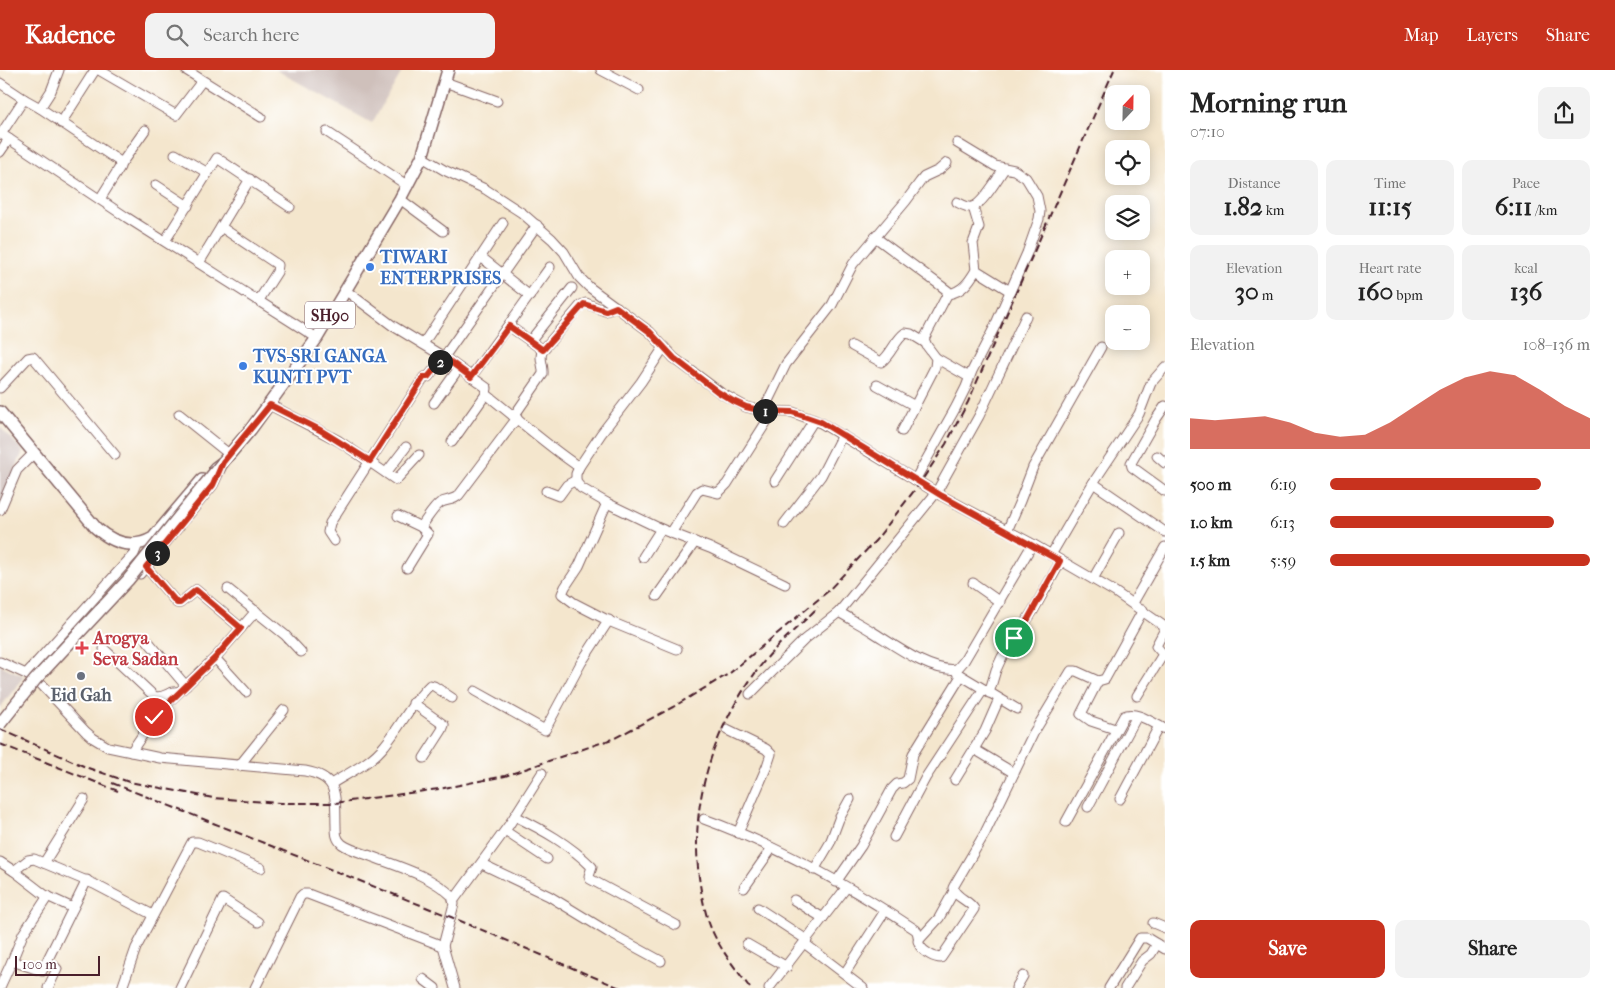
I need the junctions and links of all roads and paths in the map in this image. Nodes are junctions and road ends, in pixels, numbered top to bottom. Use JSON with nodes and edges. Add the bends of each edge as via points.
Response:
{"nodes":[{"id":1,"x":59,"y":70,"type":"edge"},
{"id":2,"x":95,"y":70,"type":"edge"},
{"id":3,"x":99,"y":70,"type":"edge"},
{"id":4,"x":186,"y":70,"type":"edge"},
{"id":5,"x":448,"y":70,"type":"edge"},
{"id":6,"x":601,"y":70,"type":"edge"},
{"id":7,"x":202,"y":81,"type":"junction"},
{"id":8,"x":445,"y":82,"type":"junction"},
{"id":9,"x":0,"y":84,"type":"edge"},
{"id":10,"x":639,"y":90,"type":"dead end"},
{"id":11,"x":24,"y":99,"type":"junction"},
{"id":12,"x":497,"y":101,"type":"dead end"},
{"id":13,"x":40,"y":108,"type":"junction"},
{"id":14,"x":261,"y":117,"type":"dead end"},
{"id":15,"x":62,"y":123,"type":"junction"},
{"id":16,"x":145,"y":130,"type":"dead end"},
{"id":17,"x":327,"y":132,"type":"dead end"},
{"id":18,"x":3,"y":135,"type":"edge"},
{"id":19,"x":957,"y":143,"type":"dead end"},
{"id":20,"x":0,"y":152,"type":"edge"},
{"id":21,"x":175,"y":154,"type":"dead end"},
{"id":22,"x":422,"y":157,"type":"junction"},
{"id":23,"x":947,"y":163,"type":"dead end"},
{"id":24,"x":120,"y":164,"type":"junction"},
{"id":25,"x":1004,"y":169,"type":"junction"},
{"id":26,"x":208,"y":174,"type":"junction"},
{"id":27,"x":250,"y":179,"type":"junction"},
{"id":28,"x":156,"y":185,"type":"dead end"},
{"id":29,"x":408,"y":186,"type":"junction"},
{"id":30,"x":100,"y":199,"type":"junction"},
{"id":31,"x":400,"y":199,"type":"junction"},
{"id":32,"x":957,"y":202,"type":"dead end"},
{"id":33,"x":188,"y":206,"type":"junction"},
{"id":34,"x":290,"y":207,"type":"dead end"},
{"id":35,"x":973,"y":207,"type":"junction"},
{"id":36,"x":503,"y":223,"type":"dead end"},
{"id":37,"x":537,"y":225,"type":"junction"},
{"id":38,"x":221,"y":227,"type":"junction"},
{"id":39,"x":443,"y":231,"type":"dead end"},
{"id":40,"x":875,"y":237,"type":"junction"},
{"id":41,"x":165,"y":241,"type":"junction"},
{"id":42,"x":480,"y":258,"type":"junction"},
{"id":43,"x":200,"y":262,"type":"junction"},
{"id":44,"x":550,"y":267,"type":"dead end"},
{"id":45,"x":976,"y":270,"type":"junction"},
{"id":46,"x":503,"y":274,"type":"junction"},
{"id":47,"x":572,"y":288,"type":"dead end"},
{"id":48,"x":344,"y":290,"type":"junction"},
{"id":49,"x":1010,"y":291,"type":"junction"},
{"id":50,"x":948,"y":294,"type":"junction"},
{"id":51,"x":530,"y":296,"type":"junction"},
{"id":52,"x":259,"y":300,"type":"junction"},
{"id":53,"x":616,"y":307,"type":"junction"},
{"id":54,"x":1026,"y":316,"type":"dead end"},
{"id":55,"x":509,"y":326,"type":"junction"},
{"id":56,"x":317,"y":338,"type":"junction"},
{"id":57,"x":530,"y":341,"type":"junction"},
{"id":58,"x":924,"y":342,"type":"junction"},
{"id":59,"x":423,"y":344,"type":"junction"},
{"id":60,"x":852,"y":346,"type":"dead end"},
{"id":61,"x":664,"y":347,"type":"junction"},
{"id":62,"x":1100,"y":347,"type":"dead end"},
{"id":63,"x":543,"y":350,"type":"junction"},
{"id":64,"x":444,"y":357,"type":"junction"},
{"id":65,"x":936,"y":358,"type":"junction"},
{"id":66,"x":459,"y":368,"type":"junction"},
{"id":67,"x":1165,"y":368,"type":"edge"},
{"id":68,"x":969,"y":376,"type":"junction"},
{"id":69,"x":471,"y":377,"type":"junction"},
{"id":70,"x":5,"y":383,"type":"edge"},
{"id":71,"x":877,"y":385,"type":"dead end"},
{"id":72,"x":486,"y":394,"type":"junction"},
{"id":73,"x":434,"y":403,"type":"dead end"},
{"id":74,"x":270,"y":405,"type":"junction"},
{"id":75,"x":915,"y":406,"type":"junction"},
{"id":76,"x":1165,"y":406,"type":"edge"},
{"id":77,"x":774,"y":410,"type":"junction"},
{"id":78,"x":763,"y":411,"type":"junction"},
{"id":79,"x":0,"y":412,"type":"edge"},
{"id":80,"x":179,"y":414,"type":"dead end"},
{"id":81,"x":515,"y":417,"type":"junction"},
{"id":82,"x":814,"y":420,"type":"junction"},
{"id":83,"x":902,"y":432,"type":"dead end"},
{"id":84,"x":842,"y":435,"type":"junction"},
{"id":85,"x":452,"y":442,"type":"dead end"},
{"id":86,"x":406,"y":447,"type":"dead end"},
{"id":87,"x":33,"y":454,"type":"junction"},
{"id":88,"x":115,"y":454,"type":"dead end"},
{"id":89,"x":419,"y":455,"type":"dead end"},
{"id":90,"x":1156,"y":456,"type":"dead end"},
{"id":91,"x":226,"y":458,"type":"junction"},
{"id":92,"x":370,"y":461,"type":"junction"},
{"id":93,"x":1165,"y":463,"type":"edge"},
{"id":94,"x":579,"y":467,"type":"junction"},
{"id":95,"x":386,"y":473,"type":"junction"},
{"id":96,"x":576,"y":480,"type":"junction"},
{"id":97,"x":915,"y":480,"type":"junction"},
{"id":98,"x":775,"y":481,"type":"dead end"},
{"id":99,"x":1093,"y":483,"type":"junction"},
{"id":100,"x":546,"y":491,"type":"dead end"},
{"id":101,"x":934,"y":491,"type":"junction"},
{"id":102,"x":1165,"y":492,"type":"edge"},
{"id":103,"x":607,"y":503,"type":"junction"},
{"id":104,"x":0,"y":510,"type":"edge"},
{"id":105,"x":398,"y":516,"type":"dead end"},
{"id":106,"x":784,"y":524,"type":"dead end"},
{"id":107,"x":421,"y":526,"type":"junction"},
{"id":108,"x":661,"y":529,"type":"junction"},
{"id":109,"x":1007,"y":531,"type":"junction"},
{"id":110,"x":1165,"y":532,"type":"edge"},
{"id":111,"x":671,"y":533,"type":"junction"},
{"id":112,"x":1119,"y":533,"type":"dead end"},
{"id":113,"x":334,"y":541,"type":"dead end"},
{"id":114,"x":695,"y":542,"type":"junction"},
{"id":115,"x":138,"y":544,"type":"junction"},
{"id":116,"x":1032,"y":544,"type":"junction"},
{"id":117,"x":1165,"y":547,"type":"edge"},
{"id":118,"x":1051,"y":555,"type":"junction"},
{"id":119,"x":643,"y":557,"type":"dead end"},
{"id":120,"x":1060,"y":561,"type":"junction"},
{"id":121,"x":146,"y":567,"type":"junction"},
{"id":122,"x":406,"y":568,"type":"dead end"},
{"id":123,"x":1093,"y":579,"type":"junction"},
{"id":124,"x":785,"y":584,"type":"dead end"},
{"id":125,"x":974,"y":584,"type":"dead end"},
{"id":126,"x":228,"y":589,"type":"dead end"},
{"id":127,"x":658,"y":596,"type":"dead end"},
{"id":128,"x":1000,"y":602,"type":"junction"},
{"id":129,"x":1133,"y":603,"type":"junction"},
{"id":130,"x":1144,"y":610,"type":"junction"},
{"id":131,"x":256,"y":611,"type":"junction"},
{"id":132,"x":839,"y":612,"type":"junction"},
{"id":133,"x":608,"y":620,"type":"junction"},
{"id":134,"x":241,"y":628,"type":"junction"},
{"id":135,"x":1165,"y":628,"type":"edge"},
{"id":136,"x":147,"y":640,"type":"dead end"},
{"id":137,"x":104,"y":649,"type":"dead end"},
{"id":138,"x":677,"y":649,"type":"dead end"},
{"id":139,"x":301,"y":652,"type":"dead end"},
{"id":140,"x":215,"y":658,"type":"junction"},
{"id":141,"x":0,"y":662,"type":"edge"},
{"id":142,"x":952,"y":670,"type":"junction"},
{"id":143,"x":26,"y":674,"type":"junction"},
{"id":144,"x":961,"y":676,"type":"junction"},
{"id":145,"x":1098,"y":681,"type":"junction"},
{"id":146,"x":39,"y":682,"type":"junction"},
{"id":147,"x":183,"y":689,"type":"junction"},
{"id":148,"x":475,"y":691,"type":"dead end"},
{"id":149,"x":246,"y":692,"type":"dead end"},
{"id":150,"x":986,"y":692,"type":"junction"},
{"id":151,"x":750,"y":694,"type":"dead end"},
{"id":152,"x":1138,"y":696,"type":"dead end"},
{"id":153,"x":452,"y":698,"type":"dead end"},
{"id":154,"x":999,"y":699,"type":"junction"},
{"id":155,"x":413,"y":703,"type":"junction"},
{"id":156,"x":284,"y":710,"type":"dead end"},
{"id":157,"x":1017,"y":710,"type":"dead end"},
{"id":158,"x":1137,"y":716,"type":"junction"},
{"id":159,"x":0,"y":724,"type":"edge"},
{"id":160,"x":1162,"y":727,"type":"edge"},
{"id":161,"x":1115,"y":729,"type":"junction"},
{"id":162,"x":727,"y":730,"type":"dead end"},
{"id":163,"x":974,"y":749,"type":"junction"},
{"id":164,"x":131,"y":752,"type":"junction"},
{"id":165,"x":424,"y":758,"type":"dead end"},
{"id":166,"x":239,"y":766,"type":"junction"},
{"id":167,"x":1014,"y":772,"type":"junction"},
{"id":168,"x":542,"y":773,"type":"dead end"},
{"id":169,"x":955,"y":780,"type":"dead end"},
{"id":170,"x":331,"y":784,"type":"junction"},
{"id":171,"x":84,"y":799,"type":"dead end"},
{"id":172,"x":850,"y":799,"type":"dead end"},
{"id":173,"x":1120,"y":799,"type":"dead end"},
{"id":174,"x":1088,"y":807,"type":"dead end"},
{"id":175,"x":515,"y":816,"type":"junction"},
{"id":176,"x":704,"y":820,"type":"dead end"},
{"id":177,"x":1066,"y":822,"type":"dead end"},
{"id":178,"x":505,"y":831,"type":"junction"},
{"id":179,"x":738,"y":833,"type":"junction"},
{"id":180,"x":894,"y":837,"type":"dead end"},
{"id":181,"x":772,"y":848,"type":"junction"},
{"id":182,"x":547,"y":859,"type":"dead end"},
{"id":183,"x":0,"y":862,"type":"edge"},
{"id":184,"x":44,"y":863,"type":"junction"},
{"id":185,"x":482,"y":864,"type":"junction"},
{"id":186,"x":261,"y":868,"type":"dead end"},
{"id":187,"x":814,"y":870,"type":"junction"},
{"id":188,"x":14,"y":871,"type":"junction"},
{"id":189,"x":87,"y":880,"type":"junction"},
{"id":190,"x":836,"y":882,"type":"junction"},
{"id":191,"x":744,"y":888,"type":"dead end"},
{"id":192,"x":846,"y":888,"type":"junction"},
{"id":193,"x":954,"y":891,"type":"junction"},
{"id":194,"x":48,"y":896,"type":"junction"},
{"id":195,"x":454,"y":900,"type":"junction"},
{"id":196,"x":794,"y":900,"type":"dead end"},
{"id":197,"x":73,"y":908,"type":"junction"},
{"id":198,"x":758,"y":908,"type":"dead end"},
{"id":199,"x":885,"y":911,"type":"junction"},
{"id":200,"x":153,"y":915,"type":"junction"},
{"id":201,"x":823,"y":918,"type":"junction"},
{"id":202,"x":258,"y":922,"type":"dead end"},
{"id":203,"x":1153,"y":923,"type":"dead end"},
{"id":204,"x":676,"y":925,"type":"dead end"},
{"id":205,"x":1165,"y":928,"type":"edge"},
{"id":206,"x":918,"y":940,"type":"junction"},
{"id":207,"x":805,"y":941,"type":"junction"},
{"id":208,"x":747,"y":944,"type":"dead end"},
{"id":209,"x":443,"y":946,"type":"junction"},
{"id":210,"x":1161,"y":946,"type":"edge"},
{"id":211,"x":661,"y":961,"type":"dead end"},
{"id":212,"x":46,"y":962,"type":"junction"},
{"id":213,"x":7,"y":964,"type":"edge"},
{"id":214,"x":786,"y":967,"type":"junction"},
{"id":215,"x":845,"y":973,"type":"junction"},
{"id":216,"x":1023,"y":976,"type":"dead end"},
{"id":217,"x":422,"y":979,"type":"dead end"},
{"id":218,"x":0,"y":987,"type":"edge"},
{"id":219,"x":48,"y":988,"type":"edge"},
{"id":220,"x":122,"y":988,"type":"edge"},
{"id":221,"x":180,"y":988,"type":"edge"},
{"id":222,"x":255,"y":988,"type":"edge"},
{"id":223,"x":435,"y":988,"type":"edge"},
{"id":224,"x":455,"y":988,"type":"edge"},
{"id":225,"x":769,"y":988,"type":"edge"},
{"id":226,"x":863,"y":988,"type":"edge"},
{"id":227,"x":1016,"y":988,"type":"edge"},
{"id":228,"x":1109,"y":988,"type":"edge"},
{"id":229,"x":1125,"y":988,"type":"edge"}],
"edges":[{"from":1,"to":13,"type":"street"},
{"from":2,"to":15,"type":"street"},
{"from":3,"to":7,"type":"street","via":[[175,115]]},
{"from":4,"to":7,"type":"street"},
{"from":5,"to":8,"type":"main road","number":"SH90"},
{"from":6,"to":10,"type":"street"},
{"from":7,"to":14,"type":"street"},
{"from":8,"to":12,"type":"street"},
{"from":8,"to":22,"type":"main road","number":"SH90"},
{"from":9,"to":11,"type":"street"},
{"from":11,"to":13,"type":"street"},
{"from":11,"to":18,"type":"street"},
{"from":13,"to":15,"type":"street"},
{"from":15,"to":24,"type":"street","via":[[116,158]]},
{"from":16,"to":24,"type":"street"},
{"from":17,"to":29,"type":"street"},
{"from":18,"to":20,"type":"street"},
{"from":18,"to":30,"type":"street"},
{"from":19,"to":25,"type":"street"},
{"from":21,"to":26,"type":"street"},
{"from":22,"to":29,"type":"main road","number":"SH90"},
{"from":22,"to":37,"type":"street","via":[[502,198]]},
{"from":23,"to":40,"type":"street","via":[[920,182]]},
{"from":24,"to":30,"type":"street"},
{"from":25,"to":35,"type":"street"},
{"from":25,"to":49,"type":"street","via":[[1014,170],[1030,182],[1040,211],[1034,235]]},
{"from":26,"to":27,"type":"street","via":[[219,158]]},
{"from":26,"to":33,"type":"street"},
{"from":27,"to":34,"type":"street"},
{"from":27,"to":38,"type":"street"},
{"from":28,"to":33,"type":"street"},
{"from":29,"to":31,"type":"main road","number":"SH90"},
{"from":30,"to":41,"type":"street"},
{"from":31,"to":39,"type":"street"},
{"from":31,"to":48,"type":"main road","number":"SH90"},
{"from":32,"to":35,"type":"street"},
{"from":33,"to":41,"type":"street"},
{"from":35,"to":45,"type":"street","via":[[979,227],[973,243]]},
{"from":36,"to":42,"type":"street"},
{"from":37,"to":46,"type":"street"},
{"from":37,"to":53,"type":"street","via":[[564,252],[579,277]]},
{"from":38,"to":43,"type":"street"},
{"from":38,"to":52,"type":"street","via":[[278,265]]},
{"from":40,"to":50,"type":"street","via":[[946,288]]},
{"from":40,"to":78,"type":"street","via":[[849,269],[832,305],[792,354]]},
{"from":41,"to":43,"type":"street"},
{"from":42,"to":46,"type":"street"},
{"from":42,"to":59,"type":"street"},
{"from":43,"to":52,"type":"street"},
{"from":44,"to":51,"type":"street"},
{"from":45,"to":49,"type":"street"},
{"from":45,"to":50,"type":"street","via":[[962,289]]},
{"from":46,"to":51,"type":"street"},
{"from":46,"to":64,"type":"street"},
{"from":47,"to":57,"type":"street"},
{"from":48,"to":56,"type":"main road","number":"SH90"},
{"from":48,"to":59,"type":"street"},
{"from":49,"to":68,"type":"street"},
{"from":50,"to":58,"type":"street"},
{"from":51,"to":55,"type":"street"},
{"from":52,"to":56,"type":"street"},
{"from":53,"to":61,"type":"street","via":[[650,332]]},
{"from":53,"to":63,"type":"street","via":[[606,311],[583,304]]},
{"from":54,"to":101,"type":"street","via":[[991,393]]},
{"from":55,"to":57,"type":"street"},
{"from":55,"to":69,"type":"street"},
{"from":56,"to":74,"type":"main road","number":"SH90"},
{"from":57,"to":63,"type":"street"},
{"from":58,"to":60,"type":"street","via":[[905,333],[881,362]]},
{"from":58,"to":65,"type":"street"},
{"from":59,"to":64,"type":"street"},
{"from":61,"to":78,"type":"street","via":[[721,393],[746,407]]},
{"from":61,"to":94,"type":"street"},
{"from":62,"to":109,"type":"street","via":[[1033,467]]},
{"from":63,"to":81,"type":"street","via":[[540,357],[542,374]]},
{"from":64,"to":66,"type":"street"},
{"from":64,"to":92,"type":"street","via":[[428,377],[424,377]]},
{"from":65,"to":68,"type":"street"},
{"from":65,"to":75,"type":"street","via":[[935,368]]},
{"from":66,"to":69,"type":"street"},
{"from":66,"to":73,"type":"street"},
{"from":67,"to":99,"type":"street","via":[[1151,383],[1139,414]]},
{"from":68,"to":97,"type":"street","via":[[956,407]]},
{"from":69,"to":72,"type":"street","via":[[487,388]]},
{"from":70,"to":88,"type":"street","via":[[32,356]]},
{"from":71,"to":75,"type":"street"},
{"from":72,"to":81,"type":"street"},
{"from":72,"to":85,"type":"street"},
{"from":74,"to":91,"type":"main road","number":"SH90"},
{"from":74,"to":92,"type":"street","via":[[320,430]]},
{"from":75,"to":83,"type":"street"},
{"from":76,"to":102,"type":"street","via":[[1131,464]]},
{"from":77,"to":78,"type":"street"},
{"from":77,"to":82,"type":"street"},
{"from":77,"to":111,"type":"street","via":[[727,484],[718,493],[699,490]]},
{"from":79,"to":87,"type":"main road"},
{"from":80,"to":91,"type":"street"},
{"from":81,"to":94,"type":"street","via":[[544,443]]},
{"from":81,"to":107,"type":"street","via":[[459,496],[438,504]]},
{"from":82,"to":84,"type":"street"},
{"from":82,"to":98,"type":"street"},
{"from":84,"to":97,"type":"street"},
{"from":84,"to":106,"type":"street","via":[[820,476]]},
{"from":86,"to":95,"type":"street"},
{"from":87,"to":104,"type":"street","via":[[17,470]]},
{"from":87,"to":115,"type":"main road","via":[[104,535],[118,542]]},
{"from":89,"to":95,"type":"street","via":[[396,480]]},
{"from":90,"to":93,"type":"street"},
{"from":91,"to":115,"type":"main road","number":"SH90","via":[[152,538]]},
{"from":91,"to":121,"type":"street","via":[[213,485]]},
{"from":91,"to":159,"type":"main road","bridge":true,"via":[[128,580],[35,680]]},
{"from":92,"to":95,"type":"street"},
{"from":92,"to":113,"type":"street","via":[[330,523],[328,532]]},
{"from":94,"to":96,"type":"street"},
{"from":96,"to":100,"type":"street","via":[[567,485],[559,496]]},
{"from":96,"to":103,"type":"street","via":[[581,488]]},
{"from":97,"to":101,"type":"street"},
{"from":99,"to":110,"type":"street"},
{"from":99,"to":118,"type":"street"},
{"from":101,"to":109,"type":"street"},
{"from":101,"to":132,"type":"street"},
{"from":103,"to":108,"type":"street"},
{"from":103,"to":133,"type":"street","via":[[579,566],[562,594]]},
{"from":105,"to":107,"type":"street"},
{"from":107,"to":122,"type":"street","via":[[428,535]]},
{"from":108,"to":111,"type":"street"},
{"from":108,"to":119,"type":"street"},
{"from":109,"to":116,"type":"street"},
{"from":111,"to":114,"type":"street"},
{"from":112,"to":123,"type":"street"},
{"from":114,"to":124,"type":"street"},
{"from":114,"to":127,"type":"street"},
{"from":115,"to":143,"type":"street","via":[[134,554]]},
{"from":116,"to":118,"type":"street"},
{"from":116,"to":128,"type":"street"},
{"from":117,"to":129,"type":"street"},
{"from":118,"to":120,"type":"street"},
{"from":120,"to":123,"type":"street"},
{"from":120,"to":150,"type":"street","via":[[1028,619],[1002,657]]},
{"from":121,"to":134,"type":"street","via":[[177,603],[196,590]]},
{"from":121,"to":146,"type":"street"},
{"from":123,"to":129,"type":"street"},
{"from":125,"to":128,"type":"street"},
{"from":126,"to":131,"type":"street"},
{"from":128,"to":142,"type":"street","via":[[964,661],[957,670]]},
{"from":129,"to":130,"type":"street"},
{"from":130,"to":135,"type":"street"},
{"from":130,"to":145,"type":"street","via":[[1107,675]]},
{"from":131,"to":134,"type":"street"},
{"from":131,"to":139,"type":"street"},
{"from":132,"to":142,"type":"street","via":[[911,657]]},
{"from":132,"to":151,"type":"street","via":[[805,639]]},
{"from":133,"to":138,"type":"street"},
{"from":133,"to":148,"type":"street","via":[[545,730]]},
{"from":134,"to":140,"type":"street"},
{"from":135,"to":152,"type":"street","via":[[1156,646],[1162,656]]},
{"from":136,"to":147,"type":"street"},
{"from":137,"to":147,"type":"street","via":[[154,696],[160,698]]},
{"from":140,"to":147,"type":"street"},
{"from":140,"to":149,"type":"street"},
{"from":141,"to":143,"type":"street"},
{"from":142,"to":144,"type":"street"},
{"from":143,"to":146,"type":"street"},
{"from":144,"to":150,"type":"street"},
{"from":144,"to":190,"type":"street","via":[[913,754],[908,779],[892,789],[861,846]]},
{"from":145,"to":161,"type":"street","via":[[1081,714]]},
{"from":145,"to":167,"type":"street","via":[[1074,670],[1070,673]]},
{"from":146,"to":164,"type":"street","via":[[93,738],[108,747]]},
{"from":147,"to":164,"type":"street","via":[[161,710]]},
{"from":150,"to":154,"type":"street"},
{"from":150,"to":180,"type":"street","via":[[928,773]]},
{"from":153,"to":155,"type":"street","via":[[431,685]]},
{"from":154,"to":157,"type":"street"},
{"from":154,"to":163,"type":"street"},
{"from":155,"to":165,"type":"street","via":[[444,725]]},
{"from":155,"to":170,"type":"street","via":[[374,757]]},
{"from":156,"to":166,"type":"street"},
{"from":158,"to":160,"type":"street"},
{"from":158,"to":161,"type":"street","via":[[1127,714]]},
{"from":158,"to":174,"type":"street"},
{"from":160,"to":173,"type":"street"},
{"from":161,"to":177,"type":"street"},
{"from":162,"to":179,"type":"street","via":[[771,754]]},
{"from":163,"to":167,"type":"street"},
{"from":163,"to":169,"type":"street"},
{"from":164,"to":166,"type":"street"},
{"from":166,"to":170,"type":"street","via":[[315,773]]},
{"from":167,"to":193,"type":"street"},
{"from":168,"to":175,"type":"street"},
{"from":170,"to":195,"type":"street","via":[[336,835],[340,842],[422,877],[447,891]]},
{"from":171,"to":184,"type":"street"},
{"from":172,"to":187,"type":"street","via":[[830,844]]},
{"from":175,"to":178,"type":"street"},
{"from":175,"to":204,"type":"street","via":[[568,846],[592,867],[590,879]]},
{"from":176,"to":179,"type":"street"},
{"from":178,"to":182,"type":"street"},
{"from":178,"to":185,"type":"street"},
{"from":179,"to":181,"type":"street"},
{"from":181,"to":187,"type":"street"},
{"from":181,"to":191,"type":"street"},
{"from":183,"to":188,"type":"street"},
{"from":184,"to":188,"type":"street","via":[[30,859]]},
{"from":184,"to":189,"type":"street"},
{"from":185,"to":195,"type":"street"},
{"from":185,"to":211,"type":"street","via":[[549,896]]},
{"from":186,"to":200,"type":"street","via":[[194,841]]},
{"from":187,"to":190,"type":"street"},
{"from":188,"to":194,"type":"street"},
{"from":189,"to":197,"type":"street"},
{"from":189,"to":200,"type":"street"},
{"from":190,"to":192,"type":"street"},
{"from":192,"to":199,"type":"street"},
{"from":192,"to":201,"type":"street"},
{"from":193,"to":206,"type":"street","via":[[939,918]]},
{"from":193,"to":206,"type":"street","via":[[974,910],[947,951],[941,958],[935,958],[921,947]]},
{"from":194,"to":197,"type":"street"},
{"from":194,"to":213,"type":"street"},
{"from":195,"to":209,"type":"street"},
{"from":196,"to":201,"type":"street"},
{"from":197,"to":212,"type":"street"},
{"from":198,"to":207,"type":"street"},
{"from":199,"to":206,"type":"street","via":[[916,930]]},
{"from":199,"to":215,"type":"street"},
{"from":200,"to":220,"type":"street","via":[[132,957]]},
{"from":201,"to":207,"type":"street"},
{"from":202,"to":221,"type":"street","via":[[223,899]]},
{"from":203,"to":205,"type":"street"},
{"from":207,"to":214,"type":"street"},
{"from":207,"to":215,"type":"street"},
{"from":208,"to":214,"type":"street"},
{"from":209,"to":222,"type":"street","via":[[303,894]]},
{"from":209,"to":224,"type":"street"},
{"from":210,"to":228,"type":"street","via":[[1144,937],[1138,939]]},
{"from":210,"to":229,"type":"street","via":[[1142,960]]},
{"from":212,"to":213,"type":"street","via":[[42,971]]},
{"from":212,"to":219,"type":"street","via":[[57,969]]},
{"from":213,"to":218,"type":"street"},
{"from":214,"to":225,"type":"street"},
{"from":215,"to":226,"type":"street"},
{"from":216,"to":227,"type":"street"},
{"from":217,"to":223,"type":"street"}]}
